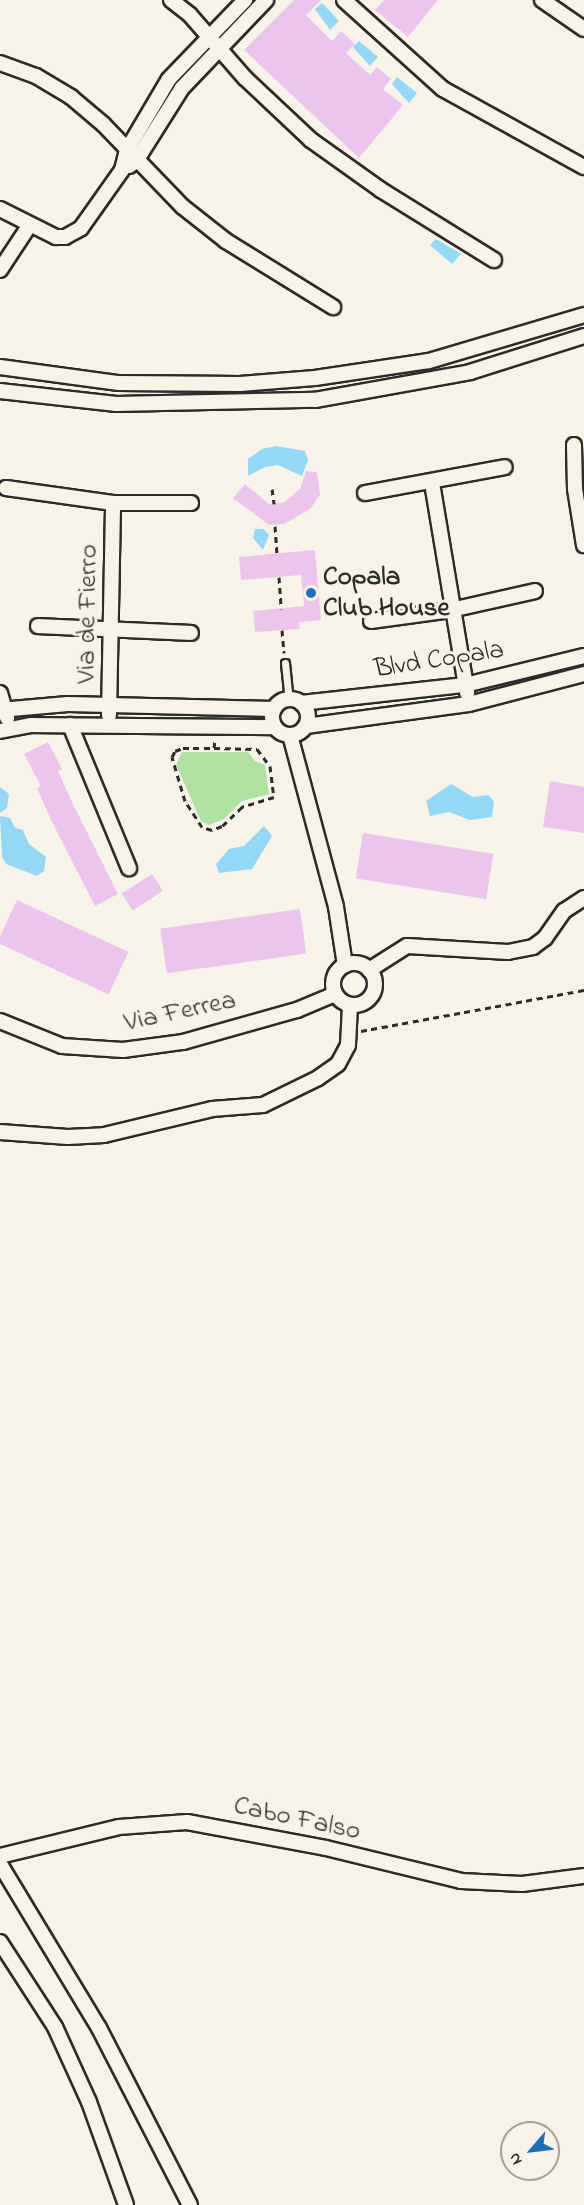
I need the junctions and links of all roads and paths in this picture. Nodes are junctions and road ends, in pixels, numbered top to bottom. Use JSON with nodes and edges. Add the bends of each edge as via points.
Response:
{"nodes":[{"id":1,"x":171,"y":0,"type":"edge"},
{"id":2,"x":245,"y":0,"type":"edge"},
{"id":3,"x":266,"y":0,"type":"edge"},
{"id":4,"x":344,"y":0,"type":"edge"},
{"id":5,"x":542,"y":0,"type":"edge"},
{"id":6,"x":584,"y":29,"type":"edge"},
{"id":7,"x":208,"y":34,"type":"junction"},
{"id":8,"x":218,"y":48,"type":"junction"},
{"id":9,"x":0,"y":63,"type":"edge"},
{"id":10,"x":127,"y":150,"type":"junction"},
{"id":11,"x":136,"y":161,"type":"junction"},
{"id":12,"x":584,"y":167,"type":"edge"},
{"id":13,"x":122,"y":170,"type":"junction"},
{"id":14,"x":0,"y":208,"type":"edge"},
{"id":15,"x":29,"y":226,"type":"junction"},
{"id":16,"x":494,"y":260,"type":"dead end"},
{"id":17,"x":0,"y":270,"type":"edge"},
{"id":18,"x":333,"y":308,"type":"dead end"},
{"id":19,"x":584,"y":315,"type":"edge"},
{"id":20,"x":584,"y":336,"type":"edge"},
{"id":21,"x":0,"y":367,"type":"edge"},
{"id":22,"x":39,"y":374,"type":"junction"},
{"id":23,"x":0,"y":391,"type":"edge"},
{"id":24,"x":37,"y":396,"type":"junction"},
{"id":25,"x":574,"y":445,"type":"dead end"},
{"id":26,"x":505,"y":467,"type":"dead end"},
{"id":27,"x":432,"y":483,"type":"junction"},
{"id":28,"x":6,"y":488,"type":"dead end"},
{"id":29,"x":273,"y":489,"type":"dead end"},
{"id":30,"x":365,"y":493,"type":"dead end"},
{"id":31,"x":113,"y":503,"type":"junction"},
{"id":32,"x":191,"y":503,"type":"dead end"},
{"id":33,"x":274,"y":504,"type":"dead end"},
{"id":34,"x":275,"y":526,"type":"dead end"},
{"id":35,"x":584,"y":545,"type":"edge"},
{"id":36,"x":277,"y":553,"type":"dead end"},
{"id":37,"x":279,"y":577,"type":"dead end"},
{"id":38,"x":535,"y":591,"type":"dead end"},
{"id":39,"x":280,"y":609,"type":"dead end"},
{"id":40,"x":451,"y":610,"type":"junction"},
{"id":41,"x":370,"y":621,"type":"dead end"},
{"id":42,"x":38,"y":626,"type":"dead end"},
{"id":43,"x":282,"y":630,"type":"dead end"},
{"id":44,"x":113,"y":632,"type":"junction"},
{"id":45,"x":191,"y":633,"type":"dead end"},
{"id":46,"x":584,"y":656,"type":"edge"},
{"id":47,"x":285,"y":663,"type":"joint"},
{"id":48,"x":584,"y":674,"type":"edge"},
{"id":49,"x":465,"y":685,"type":"junction"},
{"id":50,"x":0,"y":693,"type":"edge"},
{"id":51,"x":295,"y":701,"type":"junction"},
{"id":52,"x":469,"y":704,"type":"junction"},
{"id":53,"x":110,"y":706,"type":"junction"},
{"id":54,"x":274,"y":709,"type":"junction"},
{"id":55,"x":2,"y":710,"type":"edge"},
{"id":56,"x":70,"y":725,"type":"junction"},
{"id":57,"x":107,"y":726,"type":"junction"},
{"id":58,"x":218,"y":726,"type":"junction"},
{"id":59,"x":306,"y":726,"type":"junction"},
{"id":60,"x":274,"y":727,"type":"junction"},
{"id":61,"x":5,"y":730,"type":"edge"},
{"id":62,"x":291,"y":735,"type":"junction"},
{"id":63,"x":214,"y":748,"type":"junction"},
{"id":64,"x":129,"y":868,"type":"dead end"},
{"id":65,"x":584,"y":898,"type":"edge"},
{"id":66,"x":345,"y":965,"type":"junction"},
{"id":67,"x":369,"y":970,"type":"junction"},
{"id":68,"x":584,"y":990,"type":"edge"},
{"id":69,"x":335,"y":994,"type":"junction"},
{"id":70,"x":350,"y":1005,"type":"junction"},
{"id":71,"x":0,"y":1021,"type":"edge"},
{"id":72,"x":349,"y":1033,"type":"junction"},
{"id":73,"x":0,"y":1132,"type":"edge"},
{"id":74,"x":0,"y":1856,"type":"edge"},
{"id":75,"x":0,"y":1864,"type":"edge"},
{"id":76,"x":584,"y":1876,"type":"edge"},
{"id":77,"x":0,"y":1942,"type":"edge"},
{"id":78,"x":126,"y":2205,"type":"edge"},
{"id":79,"x":190,"y":2205,"type":"edge"}],
"edges":[{"from":1,"to":7,"type":"street"},
{"from":2,"to":7,"type":"street"},
{"from":3,"to":8,"type":"street"},
{"from":4,"to":12,"type":"street","via":[[444,89]]},
{"from":5,"to":6,"type":"street"},
{"from":7,"to":8,"type":"street"},
{"from":7,"to":10,"type":"street","via":[[169,79]]},
{"from":8,"to":11,"type":"street","via":[[182,88]]},
{"from":8,"to":16,"type":"street","via":[[311,140],[381,190]]},
{"from":9,"to":10,"type":"street","via":[[52,84],[103,124]]},
{"from":10,"to":11,"type":"street"},
{"from":10,"to":13,"type":"street"},
{"from":11,"to":13,"type":"street"},
{"from":11,"to":18,"type":"street","via":[[183,207],[226,241]]},
{"from":13,"to":15,"type":"street","via":[[74,234],[56,237]]},
{"from":14,"to":15,"type":"street"},
{"from":15,"to":17,"type":"street"},
{"from":19,"to":22,"type":"street","via":[[429,361],[315,378],[188,385]]},
{"from":20,"to":24,"type":"street","via":[[470,372],[315,400],[127,404]]},
{"from":21,"to":22,"type":"street"},
{"from":22,"to":24,"type":"street"},
{"from":23,"to":24,"type":"street"},
{"from":25,"to":35,"type":"street","via":[[575,489]]},
{"from":26,"to":27,"type":"street"},
{"from":27,"to":30,"type":"street"},
{"from":27,"to":40,"type":"street"},
{"from":28,"to":31,"type":"street"},
{"from":29,"to":33,"type":"path"},
{"from":31,"to":32,"type":"street"},
{"from":31,"to":44,"type":"street","name":"Via de Fierro"},
{"from":34,"to":36,"type":"path"},
{"from":37,"to":39,"type":"path"},
{"from":38,"to":40,"type":"street"},
{"from":40,"to":41,"type":"street"},
{"from":40,"to":49,"type":"street"},
{"from":42,"to":44,"type":"street"},
{"from":43,"to":47,"type":"path"},
{"from":44,"to":45,"type":"street"},
{"from":44,"to":53,"type":"street","name":"Via de Fierro"},
{"from":46,"to":49,"type":"street","name":"Blvd Copala"},
{"from":47,"to":51,"type":"lane"},
{"from":48,"to":52,"type":"street","name":"Blvd Copala"},
{"from":49,"to":51,"type":"street","name":"Blvd Copala"},
{"from":49,"to":52,"type":"street"},
{"from":50,"to":55,"type":"street"},
{"from":51,"to":54,"type":"street","name":"Blvd Copala"},
{"from":51,"to":59,"type":"street","via":[[307,713]]},
{"from":52,"to":59,"type":"street","name":"Blvd Copala"},
{"from":53,"to":54,"type":"street"},
{"from":53,"to":55,"type":"street"},
{"from":53,"to":57,"type":"street","name":"Via de Fierro"},
{"from":54,"to":60,"type":"street"},
{"from":55,"to":61,"type":"street"},
{"from":56,"to":57,"type":"street"},
{"from":56,"to":61,"type":"street"},
{"from":56,"to":64,"type":"street"},
{"from":57,"to":58,"type":"street"},
{"from":58,"to":60,"type":"street"},
{"from":58,"to":63,"type":"path"},
{"from":59,"to":62,"type":"street","name":"Blvd Copala"},
{"from":60,"to":62,"type":"street"},
{"from":62,"to":66,"type":"street","via":[[336,907]]},
{"from":63,"to":63,"type":"path","via":[[183,748],[172,757],[185,801],[202,827],[212,830],[242,807],[274,797],[270,766],[257,749]]},
{"from":65,"to":67,"type":"street","via":[[564,910],[545,938],[533,947],[508,952],[407,946]]},
{"from":66,"to":67,"type":"street","via":[[358,964]]},
{"from":66,"to":69,"type":"street","via":[[335,974]]},
{"from":67,"to":70,"type":"street","via":[[375,982],[373,994],[363,1004]]},
{"from":68,"to":72,"type":"path"},
{"from":69,"to":70,"type":"street"},
{"from":69,"to":71,"type":"street","name":"Via Ferrea","via":[[297,1010],[183,1042],[123,1050],[62,1046]]},
{"from":70,"to":72,"type":"street"},
{"from":72,"to":73,"type":"street","via":[[347,1051],[338,1064],[263,1105],[212,1109],[104,1135],[68,1137]]},
{"from":74,"to":76,"type":"street","name":"Cabo Falso","via":[[119,1827],[187,1822],[326,1848],[461,1881],[522,1884]]},
{"from":75,"to":79,"type":"street","via":[[99,2028]]},
{"from":77,"to":78,"type":"street","via":[[55,2027],[89,2102]]}]}
